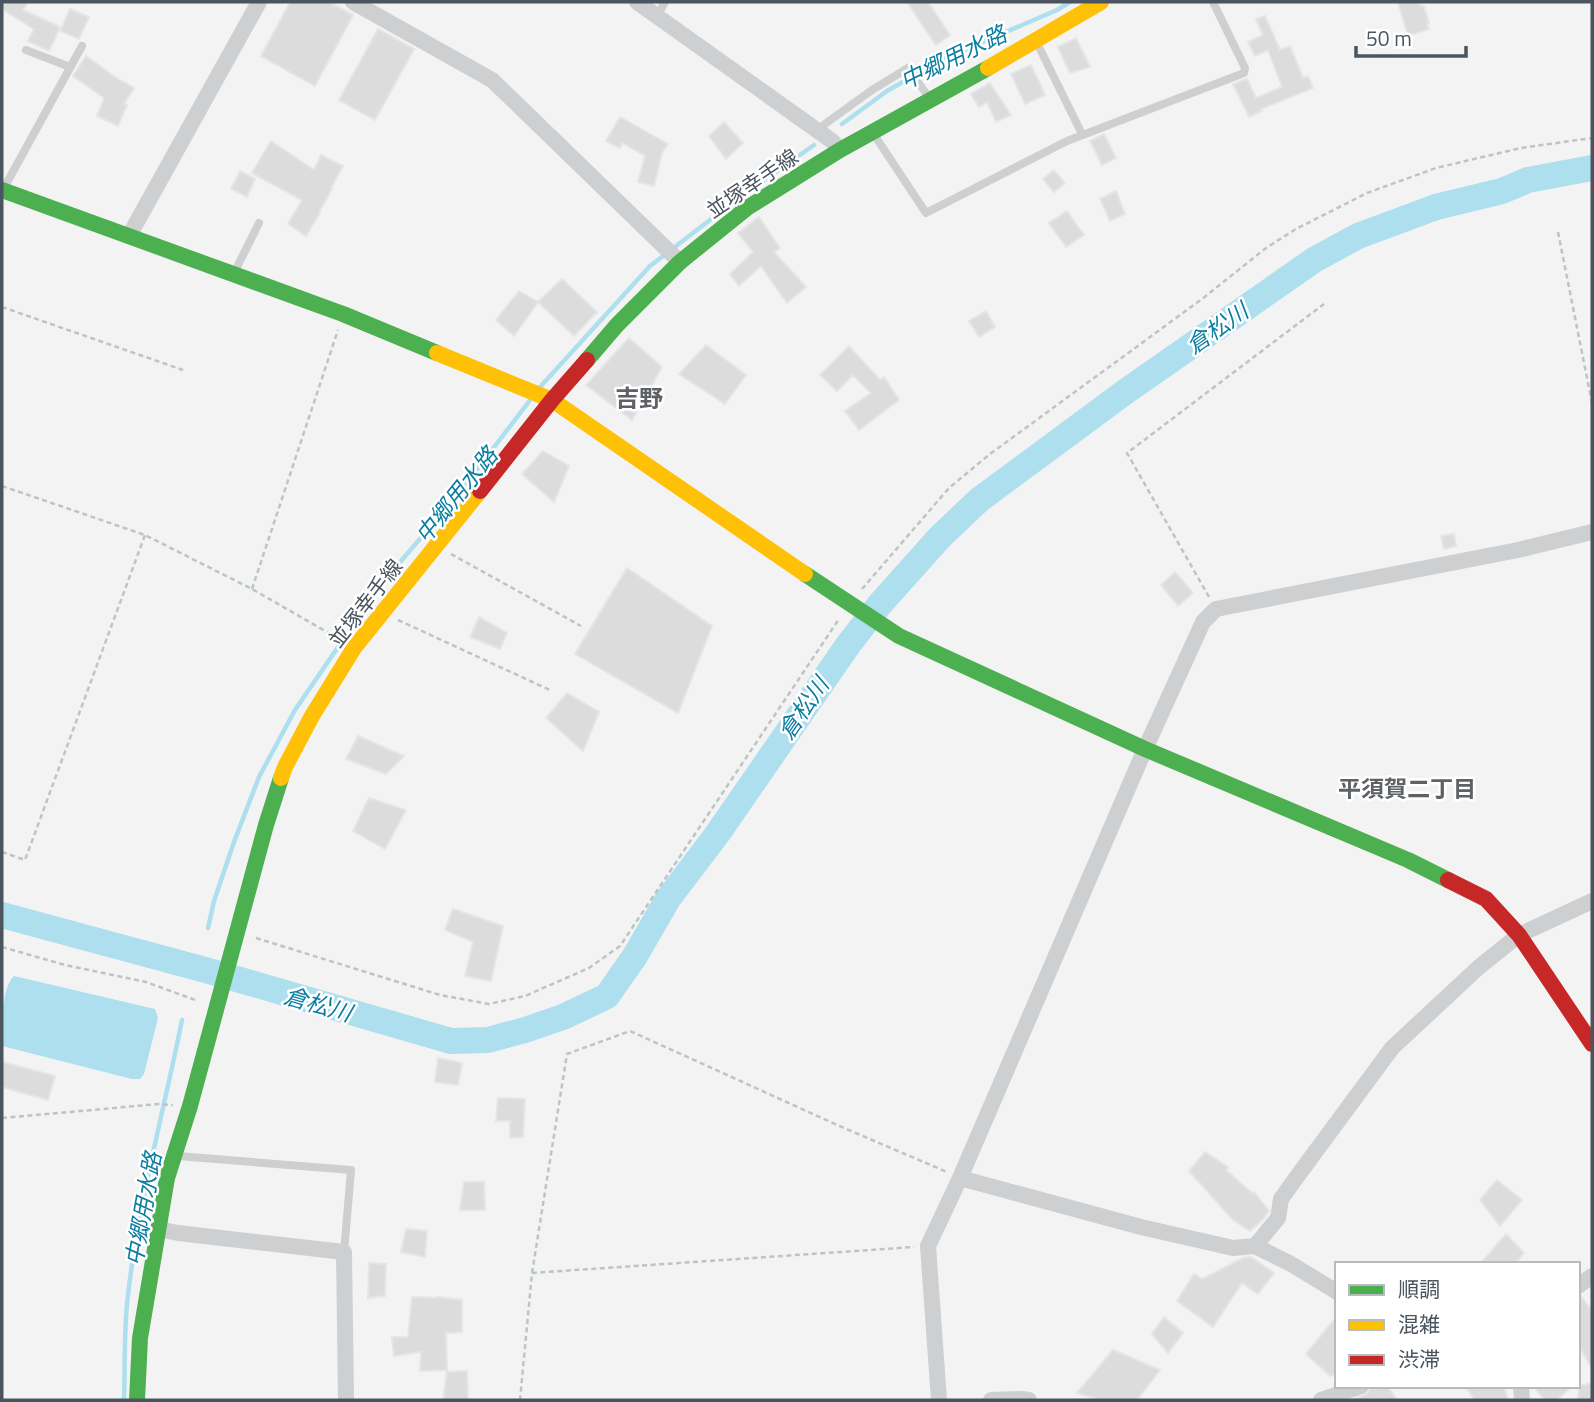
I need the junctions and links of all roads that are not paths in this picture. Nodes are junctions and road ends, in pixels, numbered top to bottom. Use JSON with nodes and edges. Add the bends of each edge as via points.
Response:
{"nodes":[{"id":1,"x":259,"y":2,"type":"edge"},
{"id":2,"x":353,"y":2,"type":"edge"},
{"id":3,"x":636,"y":2,"type":"edge"},
{"id":4,"x":1101,"y":2,"type":"edge"},
{"id":5,"x":1213,"y":2,"type":"edge"},
{"id":6,"x":661,"y":9,"type":"edge"},
{"id":7,"x":1035,"y":40,"type":"junction"},
{"id":8,"x":82,"y":46,"type":"dead end"},
{"id":9,"x":26,"y":50,"type":"dead end"},
{"id":10,"x":70,"y":67,"type":"junction"},
{"id":11,"x":931,"y":101,"type":"junction"},
{"id":12,"x":818,"y":131,"type":"junction"},
{"id":13,"x":873,"y":133,"type":"junction"},
{"id":14,"x":1082,"y":134,"type":"junction"},
{"id":15,"x":840,"y":150,"type":"junction"},
{"id":16,"x":2,"y":190,"type":"edge"},
{"id":17,"x":258,"y":223,"type":"dead end"},
{"id":18,"x":129,"y":236,"type":"junction"},
{"id":19,"x":680,"y":262,"type":"junction"},
{"id":20,"x":233,"y":275,"type":"junction"},
{"id":21,"x":552,"y":400,"type":"junction"},
{"id":22,"x":1592,"y":532,"type":"edge"},
{"id":23,"x":1144,"y":750,"type":"junction"},
{"id":24,"x":1592,"y":901,"type":"edge"},
{"id":25,"x":1519,"y":935,"type":"junction"},
{"id":26,"x":1592,"y":1044,"type":"edge"},
{"id":27,"x":174,"y":1155,"type":"junction"},
{"id":28,"x":960,"y":1178,"type":"junction"},
{"id":29,"x":158,"y":1229,"type":"junction"},
{"id":30,"x":1255,"y":1246,"type":"junction"},
{"id":31,"x":344,"y":1252,"type":"junction"},
{"id":32,"x":1335,"y":1291,"type":"edge"},
{"id":33,"x":1355,"y":1388,"type":"edge"},
{"id":34,"x":137,"y":1400,"type":"edge"},
{"id":35,"x":346,"y":1400,"type":"edge"},
{"id":36,"x":939,"y":1400,"type":"edge"},
{"id":37,"x":991,"y":1400,"type":"edge"},
{"id":38,"x":1029,"y":1400,"type":"edge"},
{"id":39,"x":1321,"y":1400,"type":"edge"}],
"edges":[{"from":1,"to":18,"type":"street"},
{"from":2,"to":19,"type":"street","via":[[492,80]]},
{"from":3,"to":6,"type":"street"},
{"from":4,"to":7,"type":"street","name":"並塚幸手線"},
{"from":5,"to":14,"type":"lane","via":[[1244,73]]},
{"from":6,"to":12,"type":"street"},
{"from":7,"to":11,"type":"street","name":"並塚幸手線"},
{"from":7,"to":14,"type":"lane"},
{"from":8,"to":10,"type":"lane"},
{"from":9,"to":10,"type":"lane"},
{"from":10,"to":16,"type":"lane"},
{"from":11,"to":12,"type":"lane","via":[[908,68]]},
{"from":11,"to":13,"type":"street","name":"並塚幸手線"},
{"from":12,"to":15,"type":"street"},
{"from":13,"to":14,"type":"lane","via":[[926,213]]},
{"from":13,"to":15,"type":"street","name":"並塚幸手線"},
{"from":15,"to":19,"type":"street","name":"並塚幸手線","via":[[747,208]]},
{"from":16,"to":18,"type":"street"},
{"from":17,"to":20,"type":"lane"},
{"from":18,"to":20,"type":"street"},
{"from":19,"to":21,"type":"street","name":"並塚幸手線"},
{"from":20,"to":21,"type":"street","via":[[343,314]]},
{"from":21,"to":23,"type":"street","via":[[899,636]]},
{"from":21,"to":27,"type":"street","name":"並塚幸手線","via":[[354,648],[285,767]]},
{"from":22,"to":23,"type":"street","via":[[1216,609],[1203,622]]},
{"from":23,"to":25,"type":"street","via":[[1408,860],[1475,893]]},
{"from":23,"to":28,"type":"street"},
{"from":24,"to":25,"type":"street"},
{"from":25,"to":26,"type":"street"},
{"from":25,"to":30,"type":"street","via":[[1392,1048],[1281,1199],[1278,1219]]},
{"from":27,"to":29,"type":"street","name":"並塚幸手線"},
{"from":27,"to":31,"type":"lane","via":[[351,1170]]},
{"from":28,"to":30,"type":"street","via":[[1167,1233],[1233,1248]]},
{"from":28,"to":36,"type":"street","via":[[928,1246]]},
{"from":29,"to":31,"type":"street"},
{"from":29,"to":34,"type":"street","name":"並塚幸手線","via":[[140,1338]]},
{"from":30,"to":32,"type":"street"},
{"from":31,"to":35,"type":"street"},
{"from":33,"to":39,"type":"street"},
{"from":37,"to":38,"type":"street"}]}
